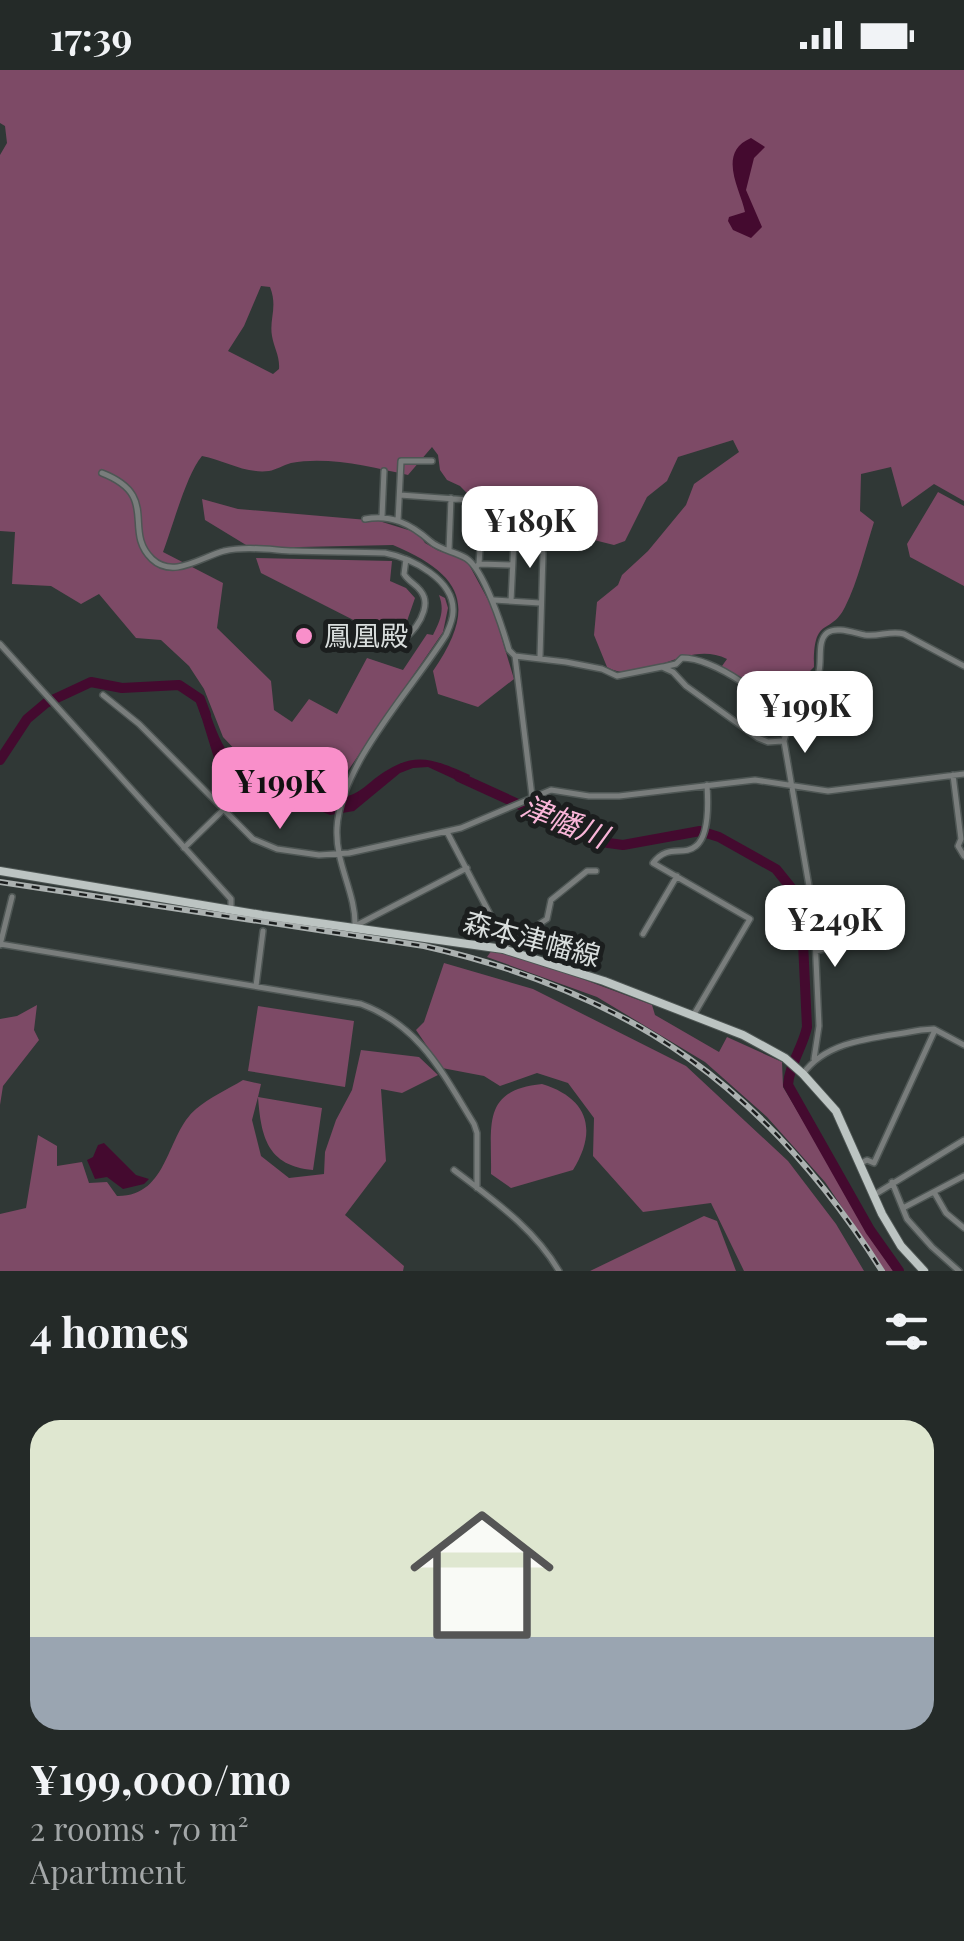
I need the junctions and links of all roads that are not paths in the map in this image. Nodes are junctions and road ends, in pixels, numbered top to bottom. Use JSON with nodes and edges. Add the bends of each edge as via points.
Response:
{"nodes":[{"id":1,"x":432,"y":461,"type":"dead end"},
{"id":2,"x":384,"y":471,"type":"dead end"},
{"id":3,"x":102,"y":473,"type":"dead end"},
{"id":4,"x":400,"y":495,"type":"junction"},
{"id":5,"x":451,"y":498,"type":"junction"},
{"id":6,"x":482,"y":515,"type":"junction"},
{"id":7,"x":382,"y":517,"type":"junction"},
{"id":8,"x":364,"y":519,"type":"dead end"},
{"id":9,"x":398,"y":522,"type":"junction"},
{"id":10,"x":514,"y":539,"type":"junction"},
{"id":11,"x":449,"y":550,"type":"junction"},
{"id":12,"x":406,"y":559,"type":"junction"},
{"id":13,"x":478,"y":565,"type":"junction"},
{"id":14,"x":512,"y":565,"type":"junction"},
{"id":15,"x":494,"y":600,"type":"junction"},
{"id":16,"x":511,"y":602,"type":"junction"},
{"id":17,"x":540,"y":603,"type":"junction"},
{"id":18,"x":367,"y":635,"type":"dead end"},
{"id":19,"x":0,"y":644,"type":"edge"},
{"id":20,"x":515,"y":656,"type":"junction"},
{"id":21,"x":540,"y":658,"type":"junction"},
{"id":22,"x":964,"y":666,"type":"edge"},
{"id":23,"x":662,"y":668,"type":"junction"},
{"id":24,"x":104,"y":694,"type":"dead end"},
{"id":25,"x":787,"y":726,"type":"junction"},
{"id":26,"x":784,"y":741,"type":"junction"},
{"id":27,"x":257,"y":769,"type":"dead end"},
{"id":28,"x":964,"y":774,"type":"edge"},
{"id":29,"x":953,"y":776,"type":"junction"},
{"id":30,"x":706,"y":784,"type":"junction"},
{"id":31,"x":792,"y":784,"type":"junction"},
{"id":32,"x":346,"y":790,"type":"junction"},
{"id":33,"x":532,"y":796,"type":"junction"},
{"id":34,"x":224,"y":810,"type":"junction"},
{"id":35,"x":447,"y":832,"type":"junction"},
{"id":36,"x":184,"y":848,"type":"junction"},
{"id":37,"x":338,"y":854,"type":"junction"},
{"id":38,"x":964,"y":856,"type":"edge"},
{"id":39,"x":467,"y":868,"type":"junction"},
{"id":40,"x":0,"y":871,"type":"edge"},
{"id":41,"x":596,"y":872,"type":"dead end"},
{"id":42,"x":676,"y":876,"type":"junction"},
{"id":43,"x":12,"y":897,"type":"dead end"},
{"id":44,"x":231,"y":909,"type":"junction"},
{"id":45,"x":356,"y":926,"type":"junction"},
{"id":46,"x":262,"y":931,"type":"dead end"},
{"id":47,"x":643,"y":934,"type":"dead end"},
{"id":48,"x":0,"y":945,"type":"edge"},
{"id":49,"x":840,"y":945,"type":"dead end"},
{"id":50,"x":503,"y":949,"type":"junction"},
{"id":51,"x":816,"y":951,"type":"junction"},
{"id":52,"x":256,"y":986,"type":"junction"},
{"id":53,"x":694,"y":1016,"type":"junction"},
{"id":54,"x":935,"y":1030,"type":"junction"},
{"id":55,"x":964,"y":1045,"type":"edge"},
{"id":56,"x":814,"y":1059,"type":"junction"},
{"id":57,"x":804,"y":1074,"type":"junction"},
{"id":58,"x":964,"y":1140,"type":"edge"},
{"id":59,"x":957,"y":1145,"type":"junction"},
{"id":60,"x":964,"y":1151,"type":"edge"},
{"id":61,"x":861,"y":1163,"type":"junction"},
{"id":62,"x":454,"y":1170,"type":"dead end"},
{"id":63,"x":964,"y":1177,"type":"edge"},
{"id":64,"x":892,"y":1182,"type":"junction"},
{"id":65,"x":477,"y":1188,"type":"junction"},
{"id":66,"x":934,"y":1192,"type":"junction"},
{"id":67,"x":874,"y":1195,"type":"junction"},
{"id":68,"x":903,"y":1208,"type":"junction"},
{"id":69,"x":964,"y":1228,"type":"edge"},
{"id":70,"x":559,"y":1271,"type":"edge"},
{"id":71,"x":924,"y":1271,"type":"edge"},
{"id":72,"x":960,"y":1271,"type":"edge"}],
"edges":[{"from":1,"to":4,"type":"street","via":[[401,461]]},
{"from":2,"to":7,"type":"street"},
{"from":3,"to":12,"type":"street","via":[[132,491],[148,553],[170,568],[246,549]]},
{"from":4,"to":5,"type":"street"},
{"from":4,"to":9,"type":"street"},
{"from":5,"to":6,"type":"street","via":[[469,500]]},
{"from":5,"to":11,"type":"street"},
{"from":6,"to":10,"type":"street"},
{"from":6,"to":13,"type":"street"},
{"from":7,"to":8,"type":"street"},
{"from":7,"to":9,"type":"street"},
{"from":9,"to":11,"type":"street"},
{"from":10,"to":14,"type":"street"},
{"from":10,"to":17,"type":"street","via":[[543,553]]},
{"from":11,"to":13,"type":"street"},
{"from":12,"to":18,"type":"street","via":[[404,574],[419,586],[425,608],[400,642]]},
{"from":12,"to":32,"type":"street","via":[[439,580],[454,614]]},
{"from":13,"to":14,"type":"street"},
{"from":13,"to":15,"type":"street"},
{"from":14,"to":16,"type":"street"},
{"from":15,"to":16,"type":"street"},
{"from":15,"to":20,"type":"street"},
{"from":16,"to":17,"type":"street"},
{"from":17,"to":21,"type":"street"},
{"from":19,"to":36,"type":"street"},
{"from":20,"to":21,"type":"street"},
{"from":20,"to":33,"type":"street"},
{"from":21,"to":23,"type":"street","via":[[617,676]]},
{"from":22,"to":25,"type":"street","via":[[894,631],[827,633],[819,674]]},
{"from":23,"to":25,"type":"street","via":[[682,658],[708,661],[771,706]]},
{"from":23,"to":26,"type":"street","via":[[758,738]]},
{"from":24,"to":34,"type":"street"},
{"from":25,"to":26,"type":"street"},
{"from":26,"to":31,"type":"street"},
{"from":27,"to":32,"type":"street","via":[[308,790]]},
{"from":28,"to":29,"type":"street"},
{"from":29,"to":31,"type":"street","via":[[855,790]]},
{"from":29,"to":38,"type":"street"},
{"from":30,"to":31,"type":"street"},
{"from":30,"to":33,"type":"street","via":[[619,796],[551,790]]},
{"from":30,"to":42,"type":"street","via":[[707,819],[698,844],[665,852],[653,863]]},
{"from":31,"to":51,"type":"street"},
{"from":32,"to":37,"type":"street","via":[[336,825]]},
{"from":33,"to":35,"type":"street"},
{"from":34,"to":36,"type":"street"},
{"from":34,"to":37,"type":"street","via":[[262,844]]},
{"from":35,"to":37,"type":"street"},
{"from":35,"to":39,"type":"street"},
{"from":36,"to":44,"type":"street","via":[[231,899]]},
{"from":37,"to":45,"type":"street"},
{"from":39,"to":45,"type":"street"},
{"from":39,"to":50,"type":"street"},
{"from":40,"to":44,"type":"main road","name":"森本津幡線"},
{"from":41,"to":50,"type":"street","via":[[551,900],[546,919]]},
{"from":42,"to":47,"type":"street"},
{"from":42,"to":53,"type":"street","via":[[750,918]]},
{"from":43,"to":48,"type":"street"},
{"from":44,"to":45,"type":"main road","name":"森本津幡線"},
{"from":45,"to":50,"type":"main road","name":"森本津幡線"},
{"from":46,"to":52,"type":"street"},
{"from":48,"to":52,"type":"street"},
{"from":49,"to":51,"type":"street"},
{"from":50,"to":53,"type":"main road","name":"森本津幡線"},
{"from":51,"to":56,"type":"street"},
{"from":52,"to":65,"type":"street","via":[[360,1004],[414,1036],[474,1124]]},
{"from":53,"to":57,"type":"main road","name":"森本津幡線","via":[[743,1035]]},
{"from":54,"to":55,"type":"street"},
{"from":54,"to":56,"type":"street","via":[[841,1046]]},
{"from":54,"to":61,"type":"street","via":[[874,1163]]},
{"from":56,"to":57,"type":"street"},
{"from":57,"to":61,"type":"main road","name":"森本津幡線","via":[[836,1111]]},
{"from":58,"to":59,"type":"street"},
{"from":59,"to":60,"type":"street"},
{"from":59,"to":64,"type":"street"},
{"from":61,"to":67,"type":"main road","name":"森本津幡線"},
{"from":62,"to":65,"type":"street"},
{"from":63,"to":66,"type":"street"},
{"from":64,"to":67,"type":"street"},
{"from":64,"to":68,"type":"street"},
{"from":65,"to":70,"type":"street","via":[[537,1239]]},
{"from":66,"to":68,"type":"street"},
{"from":66,"to":69,"type":"street"},
{"from":67,"to":71,"type":"main road","name":"森本津幡線","via":[[901,1246]]},
{"from":68,"to":72,"type":"street"}]}
